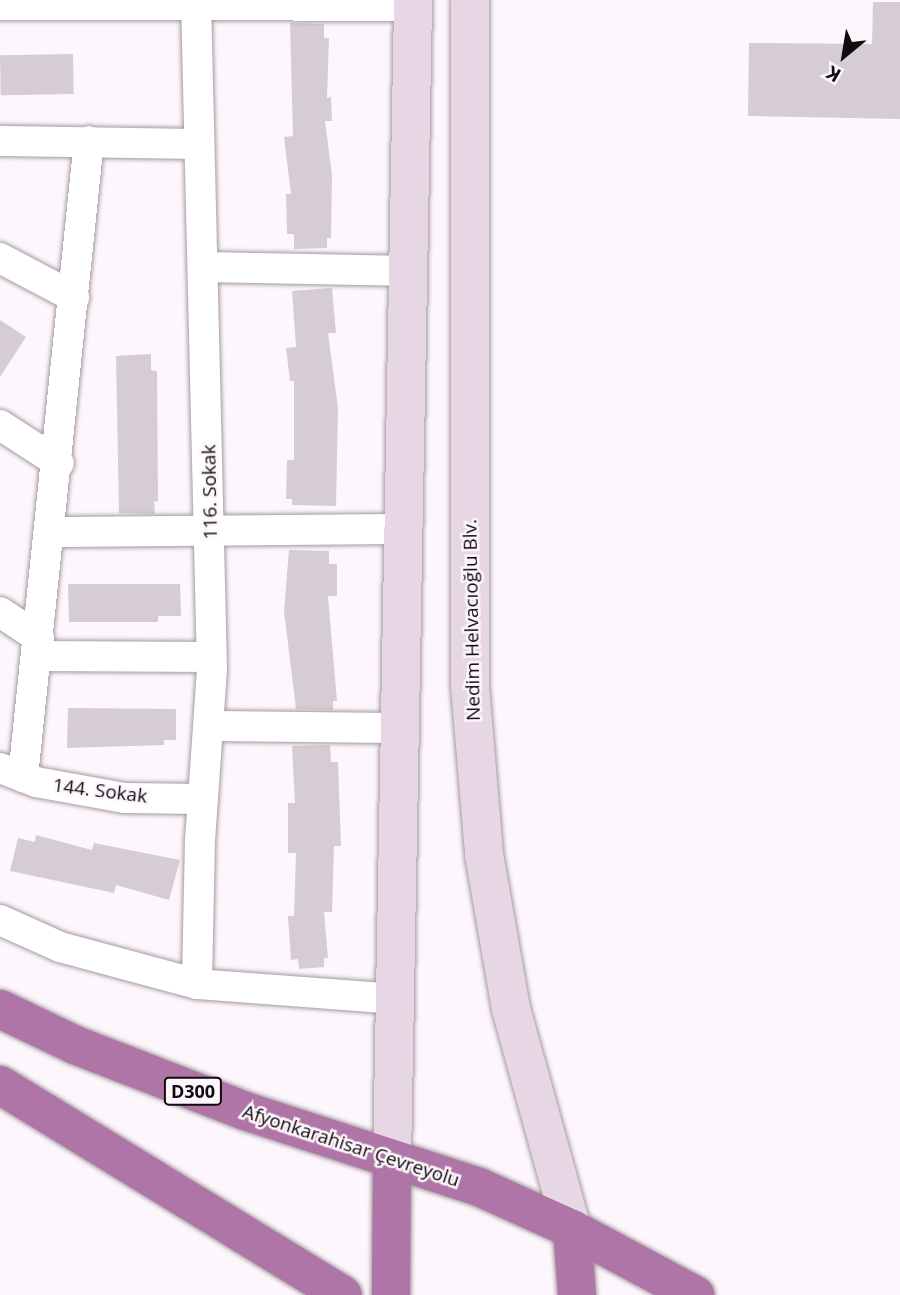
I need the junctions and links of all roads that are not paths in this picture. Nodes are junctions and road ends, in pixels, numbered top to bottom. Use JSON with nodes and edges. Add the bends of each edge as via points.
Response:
{"nodes":[{"id":1,"x":470,"y":0,"type":"edge"},
{"id":2,"x":196,"y":2,"type":"edge"},
{"id":3,"x":413,"y":3,"type":"edge"},
{"id":4,"x":0,"y":5,"type":"edge"},
{"id":5,"x":0,"y":141,"type":"edge"},
{"id":6,"x":89,"y":141,"type":"junction"},
{"id":7,"x":198,"y":144,"type":"junction"},
{"id":8,"x":0,"y":258,"type":"edge"},
{"id":9,"x":205,"y":267,"type":"junction"},
{"id":10,"x":411,"y":271,"type":"junction"},
{"id":11,"x":74,"y":297,"type":"junction"},
{"id":12,"x":0,"y":425,"type":"edge"},
{"id":13,"x":59,"y":463,"type":"junction"},
{"id":14,"x":406,"y":529,"type":"junction"},
{"id":15,"x":52,"y":532,"type":"junction"},
{"id":16,"x":212,"y":533,"type":"junction"},
{"id":17,"x":0,"y":612,"type":"edge"},
{"id":18,"x":38,"y":647,"type":"junction"},
{"id":19,"x":211,"y":657,"type":"junction"},
{"id":20,"x":208,"y":726,"type":"junction"},
{"id":21,"x":401,"y":728,"type":"junction"},
{"id":22,"x":6,"y":772,"type":"edge"},
{"id":23,"x":203,"y":799,"type":"junction"},
{"id":24,"x":0,"y":920,"type":"edge"},
{"id":25,"x":197,"y":984,"type":"junction"},
{"id":26,"x":395,"y":999,"type":"junction"},
{"id":27,"x":0,"y":1009,"type":"edge"},
{"id":28,"x":0,"y":1085,"type":"edge"},
{"id":29,"x":391,"y":1161,"type":"junction"},
{"id":30,"x":572,"y":1229,"type":"junction"},
{"id":31,"x":343,"y":1295,"type":"edge"},
{"id":32,"x":391,"y":1295,"type":"edge"},
{"id":33,"x":578,"y":1295,"type":"edge"},
{"id":34,"x":695,"y":1295,"type":"edge"}],
"edges":[{"from":1,"to":30,"type":"main road","name":"Nedim Helvacıoğlu Blv.","via":[[470,685],[474,737],[484,854],[511,1009]]},
{"from":2,"to":3,"type":"street"},
{"from":2,"to":4,"type":"street"},
{"from":2,"to":7,"type":"street","name":"116. Sokak"},
{"from":3,"to":10,"type":"main road"},
{"from":5,"to":6,"type":"street"},
{"from":6,"to":7,"type":"street"},
{"from":6,"to":11,"type":"street"},
{"from":7,"to":9,"type":"street","name":"116. Sokak"},
{"from":8,"to":11,"type":"street"},
{"from":9,"to":10,"type":"street"},
{"from":9,"to":16,"type":"street","name":"116. Sokak"},
{"from":10,"to":14,"type":"main road"},
{"from":11,"to":13,"type":"street"},
{"from":12,"to":13,"type":"street"},
{"from":13,"to":15,"type":"street"},
{"from":14,"to":16,"type":"street"},
{"from":14,"to":21,"type":"main road"},
{"from":15,"to":16,"type":"street"},
{"from":15,"to":18,"type":"street"},
{"from":16,"to":19,"type":"street","name":"116. Sokak"},
{"from":17,"to":18,"type":"street"},
{"from":18,"to":19,"type":"street"},
{"from":18,"to":22,"type":"street"},
{"from":19,"to":20,"type":"street","name":"116. Sokak"},
{"from":20,"to":21,"type":"street"},
{"from":20,"to":23,"type":"street","name":"116. Sokak"},
{"from":21,"to":26,"type":"main road"},
{"from":22,"to":23,"type":"street","name":"144. Sokak","via":[[125,798]]},
{"from":23,"to":25,"type":"street","name":"116. Sokak"},
{"from":24,"to":25,"type":"street","via":[[60,947]]},
{"from":25,"to":26,"type":"street"},
{"from":26,"to":29,"type":"main road"},
{"from":27,"to":29,"type":"highway","name":"Afyonkarahisar Çevreyolu","number":"D300","via":[[75,1045],[220,1102]]},
{"from":28,"to":31,"type":"highway"},
{"from":29,"to":30,"type":"highway","name":"Afyonkarahisar Çevreyolu","number":"D300","via":[[479,1187]]},
{"from":29,"to":32,"type":"highway"},
{"from":30,"to":33,"type":"highway"},
{"from":30,"to":34,"type":"highway","name":"Afyonkarahisar Çevreyolu","number":"D300"}]}
